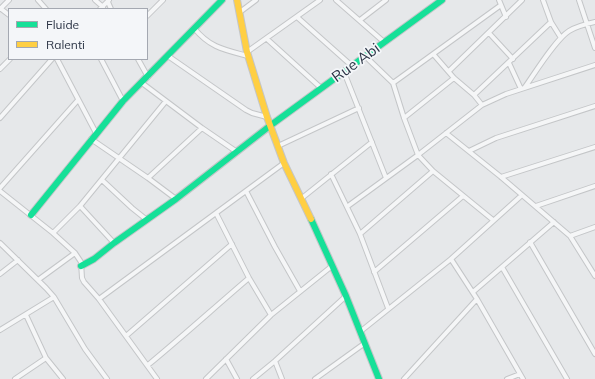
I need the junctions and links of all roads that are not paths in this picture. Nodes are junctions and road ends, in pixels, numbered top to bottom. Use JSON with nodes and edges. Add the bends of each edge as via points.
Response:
{"nodes":[{"id":1,"x":9,"y":0,"type":"edge"},
{"id":2,"x":38,"y":0,"type":"edge"},
{"id":3,"x":95,"y":0,"type":"edge"},
{"id":4,"x":163,"y":0,"type":"edge"},
{"id":5,"x":222,"y":0,"type":"edge"},
{"id":6,"x":237,"y":0,"type":"edge"},
{"id":7,"x":256,"y":0,"type":"edge"},
{"id":8,"x":320,"y":0,"type":"edge"},
{"id":9,"x":336,"y":0,"type":"edge"},
{"id":10,"x":386,"y":0,"type":"edge"},
{"id":11,"x":442,"y":0,"type":"edge"},
{"id":12,"x":499,"y":0,"type":"edge"},
{"id":13,"x":522,"y":0,"type":"edge"},
{"id":14,"x":543,"y":0,"type":"edge"},
{"id":15,"x":579,"y":0,"type":"edge"},
{"id":16,"x":108,"y":1,"type":"edge"},
{"id":17,"x":501,"y":5,"type":"junction"},
{"id":18,"x":0,"y":8,"type":"edge"},
{"id":19,"x":45,"y":8,"type":"edge"},
{"id":20,"x":101,"y":8,"type":"edge"},
{"id":21,"x":240,"y":12,"type":"junction"},
{"id":22,"x":8,"y":14,"type":"edge"},
{"id":23,"x":148,"y":15,"type":"edge"},
{"id":24,"x":506,"y":16,"type":"junction"},
{"id":25,"x":297,"y":17,"type":"junction"},
{"id":26,"x":360,"y":20,"type":"junction"},
{"id":27,"x":551,"y":22,"type":"junction"},
{"id":28,"x":595,"y":22,"type":"edge"},
{"id":29,"x":587,"y":24,"type":"junction"},
{"id":30,"x":194,"y":28,"type":"junction"},
{"id":31,"x":489,"y":32,"type":"junction"},
{"id":32,"x":561,"y":38,"type":"junction"},
{"id":33,"x":267,"y":39,"type":"junction"},
{"id":34,"x":384,"y":42,"type":"junction"},
{"id":35,"x":595,"y":48,"type":"edge"},
{"id":36,"x":248,"y":54,"type":"junction"},
{"id":37,"x":434,"y":55,"type":"junction"},
{"id":38,"x":168,"y":56,"type":"junction"},
{"id":39,"x":366,"y":56,"type":"junction"},
{"id":40,"x":513,"y":59,"type":"junction"},
{"id":41,"x":9,"y":60,"type":"edge"},
{"id":42,"x":51,"y":60,"type":"edge"},
{"id":43,"x":58,"y":60,"type":"edge"},
{"id":44,"x":102,"y":60,"type":"edge"},
{"id":45,"x":139,"y":60,"type":"edge"},
{"id":46,"x":509,"y":63,"type":"junction"},
{"id":47,"x":595,"y":65,"type":"edge"},
{"id":48,"x":352,"y":66,"type":"junction"},
{"id":49,"x":0,"y":69,"type":"edge"},
{"id":50,"x":448,"y":71,"type":"junction"},
{"id":51,"x":344,"y":72,"type":"junction"},
{"id":52,"x":148,"y":77,"type":"junction"},
{"id":53,"x":454,"y":78,"type":"junction"},
{"id":54,"x":142,"y":83,"type":"junction"},
{"id":55,"x":394,"y":83,"type":"junction"},
{"id":56,"x":322,"y":88,"type":"junction"},
{"id":57,"x":523,"y":88,"type":"junction"},
{"id":58,"x":474,"y":95,"type":"junction"},
{"id":59,"x":78,"y":100,"type":"junction"},
{"id":60,"x":123,"y":101,"type":"junction"},
{"id":61,"x":166,"y":101,"type":"junction"},
{"id":62,"x":482,"y":105,"type":"junction"},
{"id":63,"x":595,"y":106,"type":"edge"},
{"id":64,"x":359,"y":108,"type":"junction"},
{"id":65,"x":267,"y":117,"type":"junction"},
{"id":66,"x":0,"y":118,"type":"edge"},
{"id":67,"x":404,"y":118,"type":"junction"},
{"id":68,"x":271,"y":125,"type":"junction"},
{"id":69,"x":202,"y":128,"type":"junction"},
{"id":70,"x":96,"y":133,"type":"junction"},
{"id":71,"x":446,"y":133,"type":"junction"},
{"id":72,"x":91,"y":139,"type":"junction"},
{"id":73,"x":372,"y":142,"type":"junction"},
{"id":74,"x":278,"y":146,"type":"junction"},
{"id":75,"x":595,"y":147,"type":"edge"},
{"id":76,"x":469,"y":151,"type":"junction"},
{"id":77,"x":237,"y":152,"type":"junction"},
{"id":78,"x":418,"y":155,"type":"junction"},
{"id":79,"x":119,"y":158,"type":"junction"},
{"id":80,"x":284,"y":163,"type":"junction"},
{"id":81,"x":433,"y":171,"type":"junction"},
{"id":82,"x":331,"y":174,"type":"junction"},
{"id":83,"x":501,"y":176,"type":"junction"},
{"id":84,"x":148,"y":178,"type":"junction"},
{"id":85,"x":386,"y":178,"type":"junction"},
{"id":86,"x":102,"y":180,"type":"junction"},
{"id":87,"x":595,"y":186,"type":"edge"},
{"id":88,"x":1,"y":187,"type":"edge"},
{"id":89,"x":246,"y":191,"type":"junction"},
{"id":90,"x":522,"y":195,"type":"junction"},
{"id":91,"x":463,"y":196,"type":"junction"},
{"id":92,"x":302,"y":198,"type":"junction"},
{"id":93,"x":176,"y":199,"type":"junction"},
{"id":94,"x":80,"y":206,"type":"junction"},
{"id":95,"x":348,"y":206,"type":"junction"},
{"id":96,"x":536,"y":206,"type":"junction"},
{"id":97,"x":216,"y":213,"type":"junction"},
{"id":98,"x":30,"y":214,"type":"junction"},
{"id":99,"x":147,"y":220,"type":"junction"},
{"id":100,"x":493,"y":220,"type":"junction"},
{"id":101,"x":554,"y":222,"type":"junction"},
{"id":102,"x":595,"y":227,"type":"edge"},
{"id":103,"x":53,"y":233,"type":"junction"},
{"id":104,"x":360,"y":234,"type":"junction"},
{"id":105,"x":570,"y":236,"type":"junction"},
{"id":106,"x":0,"y":242,"type":"edge"},
{"id":107,"x":530,"y":242,"type":"junction"},
{"id":108,"x":114,"y":243,"type":"junction"},
{"id":109,"x":232,"y":244,"type":"junction"},
{"id":110,"x":75,"y":253,"type":"junction"},
{"id":111,"x":451,"y":258,"type":"junction"},
{"id":112,"x":18,"y":260,"type":"junction"},
{"id":113,"x":595,"y":265,"type":"edge"},
{"id":114,"x":81,"y":266,"type":"junction"},
{"id":115,"x":332,"y":266,"type":"junction"},
{"id":116,"x":502,"y":267,"type":"junction"},
{"id":117,"x":590,"y":267,"type":"junction"},
{"id":118,"x":374,"y":272,"type":"junction"},
{"id":119,"x":0,"y":274,"type":"edge"},
{"id":120,"x":595,"y":276,"type":"edge"},
{"id":121,"x":249,"y":278,"type":"junction"},
{"id":122,"x":38,"y":280,"type":"junction"},
{"id":123,"x":300,"y":292,"type":"junction"},
{"id":124,"x":472,"y":292,"type":"junction"},
{"id":125,"x":346,"y":296,"type":"junction"},
{"id":126,"x":54,"y":298,"type":"junction"},
{"id":127,"x":99,"y":299,"type":"junction"},
{"id":128,"x":477,"y":299,"type":"junction"},
{"id":129,"x":388,"y":308,"type":"junction"},
{"id":130,"x":26,"y":315,"type":"junction"},
{"id":131,"x":271,"y":315,"type":"junction"},
{"id":132,"x":0,"y":330,"type":"edge"},
{"id":133,"x":361,"y":331,"type":"junction"},
{"id":134,"x":126,"y":336,"type":"junction"},
{"id":135,"x":365,"y":343,"type":"junction"},
{"id":136,"x":595,"y":354,"type":"edge"},
{"id":137,"x":46,"y":358,"type":"junction"},
{"id":138,"x":226,"y":359,"type":"junction"},
{"id":139,"x":275,"y":361,"type":"junction"},
{"id":140,"x":148,"y":365,"type":"junction"},
{"id":141,"x":322,"y":374,"type":"junction"},
{"id":142,"x":520,"y":374,"type":"junction"},
{"id":143,"x":15,"y":379,"type":"edge"},
{"id":144,"x":63,"y":379,"type":"edge"},
{"id":145,"x":107,"y":379,"type":"edge"},
{"id":146,"x":157,"y":379,"type":"edge"},
{"id":147,"x":206,"y":379,"type":"edge"},
{"id":148,"x":237,"y":379,"type":"edge"},
{"id":149,"x":253,"y":379,"type":"edge"},
{"id":150,"x":282,"y":379,"type":"edge"},
{"id":151,"x":315,"y":379,"type":"edge"},
{"id":152,"x":325,"y":379,"type":"edge"},
{"id":153,"x":379,"y":379,"type":"edge"},
{"id":154,"x":404,"y":379,"type":"edge"},
{"id":155,"x":507,"y":379,"type":"edge"},
{"id":156,"x":523,"y":379,"type":"edge"},
{"id":157,"x":567,"y":379,"type":"edge"}],
"edges":[{"from":1,"to":18,"type":"street"},
{"from":2,"to":19,"type":"street"},
{"from":3,"to":20,"type":"street"},
{"from":4,"to":23,"type":"street"},
{"from":5,"to":30,"type":"street"},
{"from":6,"to":21,"type":"street"},
{"from":7,"to":21,"type":"street"},
{"from":8,"to":25,"type":"street"},
{"from":9,"to":26,"type":"street"},
{"from":10,"to":26,"type":"street"},
{"from":11,"to":34,"type":"street","name":"Rue Abi"},
{"from":12,"to":17,"type":"street"},
{"from":13,"to":24,"type":"street"},
{"from":14,"to":27,"type":"street"},
{"from":15,"to":29,"type":"street"},
{"from":16,"to":20,"type":"street"},
{"from":17,"to":24,"type":"street"},
{"from":17,"to":37,"type":"street"},
{"from":18,"to":22,"type":"street"},
{"from":21,"to":36,"type":"street"},
{"from":24,"to":31,"type":"street"},
{"from":25,"to":33,"type":"street"},
{"from":25,"to":48,"type":"street"},
{"from":26,"to":34,"type":"street"},
{"from":27,"to":32,"type":"street"},
{"from":27,"to":40,"type":"street"},
{"from":28,"to":29,"type":"street"},
{"from":29,"to":32,"type":"street","via":[[568,31]]},
{"from":29,"to":35,"type":"street"},
{"from":30,"to":36,"type":"street","via":[[211,45]]},
{"from":30,"to":38,"type":"street"},
{"from":31,"to":40,"type":"street"},
{"from":31,"to":50,"type":"street"},
{"from":32,"to":57,"type":"street"},
{"from":33,"to":36,"type":"street"},
{"from":33,"to":56,"type":"street"},
{"from":34,"to":39,"type":"street","name":"Rue Abi"},
{"from":36,"to":65,"type":"street"},
{"from":37,"to":50,"type":"street"},
{"from":37,"to":55,"type":"street"},
{"from":38,"to":52,"type":"street"},
{"from":38,"to":65,"type":"street","via":[[252,114]]},
{"from":39,"to":48,"type":"street","name":"Rue Abi"},
{"from":39,"to":55,"type":"street"},
{"from":40,"to":46,"type":"street"},
{"from":41,"to":49,"type":"street"},
{"from":42,"to":66,"type":"street"},
{"from":43,"to":59,"type":"street"},
{"from":44,"to":60,"type":"street"},
{"from":45,"to":52,"type":"street"},
{"from":46,"to":57,"type":"street"},
{"from":46,"to":58,"type":"street"},
{"from":47,"to":57,"type":"street"},
{"from":48,"to":51,"type":"street","name":"Rue Abi"},
{"from":50,"to":53,"type":"street"},
{"from":51,"to":56,"type":"street","name":"Rue Abi"},
{"from":51,"to":64,"type":"street"},
{"from":52,"to":54,"type":"street"},
{"from":53,"to":58,"type":"street"},
{"from":53,"to":67,"type":"street"},
{"from":54,"to":60,"type":"street"},
{"from":54,"to":61,"type":"street"},
{"from":55,"to":67,"type":"street"},
{"from":56,"to":68,"type":"street","name":"Rue Abi"},
{"from":57,"to":62,"type":"street"},
{"from":58,"to":62,"type":"street"},
{"from":59,"to":70,"type":"street"},
{"from":59,"to":88,"type":"street"},
{"from":60,"to":70,"type":"street"},
{"from":61,"to":69,"type":"street"},
{"from":61,"to":79,"type":"street"},
{"from":62,"to":71,"type":"street"},
{"from":63,"to":76,"type":"street","via":[[496,138]]},
{"from":64,"to":73,"type":"street"},
{"from":64,"to":74,"type":"street"},
{"from":65,"to":68,"type":"street"},
{"from":67,"to":78,"type":"street"},
{"from":68,"to":74,"type":"street"},
{"from":68,"to":77,"type":"street","name":"Rue Abi"},
{"from":69,"to":77,"type":"street"},
{"from":69,"to":84,"type":"street"},
{"from":70,"to":72,"type":"street"},
{"from":71,"to":76,"type":"street"},
{"from":71,"to":78,"type":"street"},
{"from":72,"to":79,"type":"street"},
{"from":72,"to":98,"type":"street"},
{"from":73,"to":82,"type":"street"},
{"from":73,"to":85,"type":"street"},
{"from":74,"to":80,"type":"street"},
{"from":75,"to":83,"type":"street"},
{"from":76,"to":83,"type":"street"},
{"from":77,"to":93,"type":"street","name":"Rue Abi"},
{"from":78,"to":81,"type":"street"},
{"from":78,"to":85,"type":"street"},
{"from":79,"to":84,"type":"street"},
{"from":79,"to":86,"type":"street"},
{"from":80,"to":89,"type":"street"},
{"from":80,"to":92,"type":"street"},
{"from":81,"to":91,"type":"street"},
{"from":81,"to":104,"type":"street"},
{"from":82,"to":92,"type":"street"},
{"from":82,"to":95,"type":"street"},
{"from":83,"to":90,"type":"street"},
{"from":84,"to":93,"type":"street"},
{"from":85,"to":95,"type":"street"},
{"from":86,"to":94,"type":"street"},
{"from":86,"to":99,"type":"street"},
{"from":87,"to":96,"type":"street"},
{"from":88,"to":98,"type":"street"},
{"from":89,"to":97,"type":"street"},
{"from":89,"to":123,"type":"street"},
{"from":90,"to":96,"type":"street"},
{"from":90,"to":100,"type":"street"},
{"from":91,"to":100,"type":"street"},
{"from":91,"to":118,"type":"street"},
{"from":92,"to":115,"type":"street"},
{"from":93,"to":99,"type":"street","name":"Rue Abi"},
{"from":94,"to":103,"type":"street"},
{"from":94,"to":108,"type":"street"},
{"from":95,"to":104,"type":"street"},
{"from":96,"to":101,"type":"street"},
{"from":97,"to":109,"type":"street"},
{"from":97,"to":127,"type":"street"},
{"from":98,"to":103,"type":"street"},
{"from":99,"to":108,"type":"street","name":"Rue Abi"},
{"from":100,"to":111,"type":"street"},
{"from":101,"to":105,"type":"street"},
{"from":101,"to":107,"type":"street"},
{"from":102,"to":105,"type":"street"},
{"from":103,"to":110,"type":"street"},
{"from":104,"to":118,"type":"street"},
{"from":105,"to":117,"type":"street"},
{"from":106,"to":112,"type":"street"},
{"from":107,"to":116,"type":"street"},
{"from":107,"to":136,"type":"street"},
{"from":108,"to":114,"type":"street","name":"Rue Abi"},
{"from":109,"to":121,"type":"street"},
{"from":109,"to":134,"type":"street"},
{"from":110,"to":114,"type":"street"},
{"from":110,"to":122,"type":"street"},
{"from":111,"to":124,"type":"street"},
{"from":111,"to":129,"type":"street"},
{"from":112,"to":119,"type":"street"},
{"from":112,"to":122,"type":"street"},
{"from":113,"to":117,"type":"street"},
{"from":114,"to":127,"type":"street","via":[[84,282]]},
{"from":115,"to":123,"type":"street"},
{"from":115,"to":125,"type":"street"},
{"from":116,"to":124,"type":"street"},
{"from":116,"to":157,"type":"street"},
{"from":117,"to":120,"type":"street"},
{"from":118,"to":129,"type":"street"},
{"from":121,"to":131,"type":"street"},
{"from":121,"to":140,"type":"street"},
{"from":122,"to":126,"type":"street"},
{"from":123,"to":131,"type":"street"},
{"from":124,"to":128,"type":"street"},
{"from":125,"to":133,"type":"street"},
{"from":125,"to":139,"type":"street"},
{"from":126,"to":130,"type":"street"},
{"from":126,"to":145,"type":"street"},
{"from":127,"to":134,"type":"street"},
{"from":128,"to":142,"type":"street"},
{"from":128,"to":154,"type":"street"},
{"from":129,"to":133,"type":"street"},
{"from":130,"to":132,"type":"street"},
{"from":130,"to":137,"type":"street"},
{"from":131,"to":138,"type":"street"},
{"from":133,"to":135,"type":"street"},
{"from":134,"to":140,"type":"street"},
{"from":135,"to":141,"type":"street"},
{"from":135,"to":153,"type":"street"},
{"from":137,"to":143,"type":"street"},
{"from":137,"to":144,"type":"street"},
{"from":138,"to":147,"type":"street"},
{"from":138,"to":148,"type":"street"},
{"from":139,"to":149,"type":"street"},
{"from":139,"to":150,"type":"street"},
{"from":140,"to":146,"type":"street"},
{"from":141,"to":151,"type":"street"},
{"from":141,"to":152,"type":"street"},
{"from":142,"to":155,"type":"street"},
{"from":142,"to":156,"type":"street"}]}
